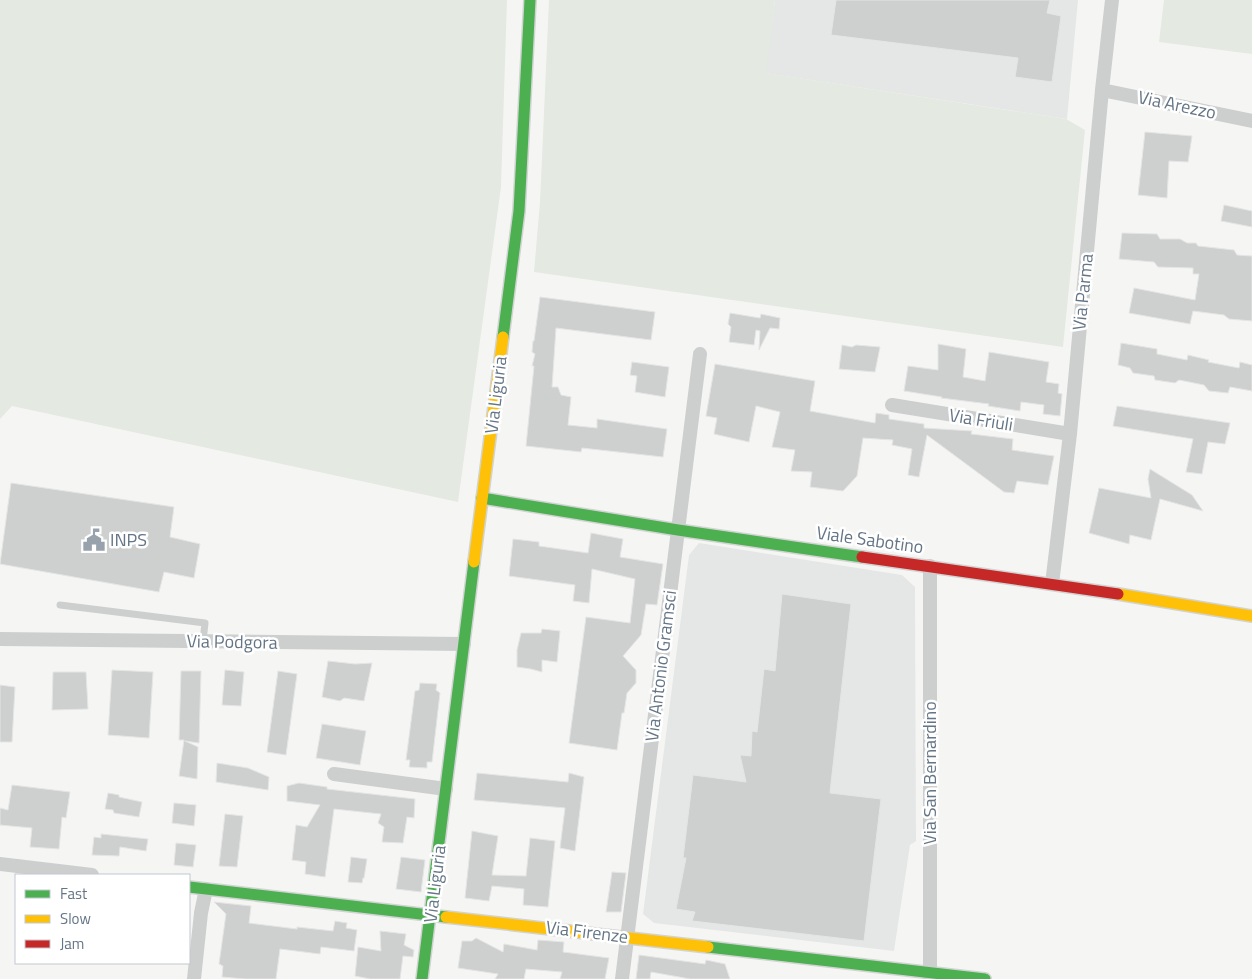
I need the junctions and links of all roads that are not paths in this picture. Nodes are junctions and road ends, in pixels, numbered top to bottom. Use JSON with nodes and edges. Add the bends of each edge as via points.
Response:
{"nodes":[{"id":1,"x":530,"y":0,"type":"edge"},
{"id":2,"x":1112,"y":0,"type":"edge"},
{"id":3,"x":1102,"y":90,"type":"junction"},
{"id":4,"x":1252,"y":121,"type":"edge"},
{"id":5,"x":700,"y":354,"type":"dead end"},
{"id":6,"x":892,"y":405,"type":"dead end"},
{"id":7,"x":1070,"y":434,"type":"junction"},
{"id":8,"x":482,"y":498,"type":"junction"},
{"id":9,"x":678,"y":530,"type":"junction"},
{"id":10,"x":930,"y":566,"type":"junction"},
{"id":11,"x":1052,"y":584,"type":"junction"},
{"id":12,"x":60,"y":605,"type":"dead end"},
{"id":13,"x":1252,"y":616,"type":"edge"},
{"id":14,"x":0,"y":639,"type":"edge"},
{"id":15,"x":203,"y":642,"type":"junction"},
{"id":16,"x":464,"y":644,"type":"junction"},
{"id":17,"x":334,"y":774,"type":"dead end"},
{"id":18,"x":446,"y":788,"type":"junction"},
{"id":19,"x":0,"y":864,"type":"edge"},
{"id":20,"x":84,"y":874,"type":"edge"},
{"id":21,"x":190,"y":887,"type":"edge"},
{"id":22,"x":206,"y":889,"type":"junction"},
{"id":23,"x":431,"y":915,"type":"junction"},
{"id":24,"x":628,"y":937,"type":"junction"},
{"id":25,"x":930,"y":976,"type":"edge"},
{"id":26,"x":194,"y":979,"type":"edge"},
{"id":27,"x":422,"y":979,"type":"edge"},
{"id":28,"x":622,"y":979,"type":"edge"},
{"id":29,"x":985,"y":979,"type":"edge"}],
"edges":[{"from":1,"to":8,"type":"street","name":"Via Liguria","via":[[519,211]]},
{"from":2,"to":3,"type":"street","name":"Via Parma"},
{"from":3,"to":4,"type":"street","name":"Via Arezzo"},
{"from":3,"to":7,"type":"street","name":"Via Parma"},
{"from":5,"to":9,"type":"street","name":"Via Antonio Gramsci"},
{"from":6,"to":7,"type":"street","name":"Via Friuli"},
{"from":7,"to":11,"type":"street","name":"Via Parma"},
{"from":8,"to":9,"type":"street","name":"Viale Sabotino"},
{"from":8,"to":16,"type":"street","name":"Via Liguria"},
{"from":9,"to":10,"type":"street","name":"Viale Sabotino"},
{"from":9,"to":24,"type":"street","name":"Via Antonio Gramsci"},
{"from":10,"to":11,"type":"street","name":"Viale Sabotino"},
{"from":10,"to":25,"type":"street","name":"Via San Bernardino"},
{"from":11,"to":13,"type":"street","name":"Viale Sabotino"},
{"from":12,"to":15,"type":"lane","via":[[205,623]]},
{"from":14,"to":15,"type":"street","name":"Via Podgora"},
{"from":15,"to":16,"type":"street","name":"Via Podgora"},
{"from":16,"to":18,"type":"street","name":"Via Liguria"},
{"from":17,"to":18,"type":"street"},
{"from":18,"to":23,"type":"street","name":"Via Liguria"},
{"from":19,"to":20,"type":"street"},
{"from":21,"to":22,"type":"street","name":"Via Firenze"},
{"from":22,"to":23,"type":"street","name":"Via Firenze"},
{"from":22,"to":26,"type":"street"},
{"from":23,"to":24,"type":"street","name":"Via Firenze"},
{"from":23,"to":27,"type":"street","name":"Via Liguria"},
{"from":24,"to":25,"type":"street","name":"Via Firenze"},
{"from":24,"to":28,"type":"street","name":"Via Antonio Gramsci"},
{"from":25,"to":29,"type":"street","name":"Via Firenze"}]}
